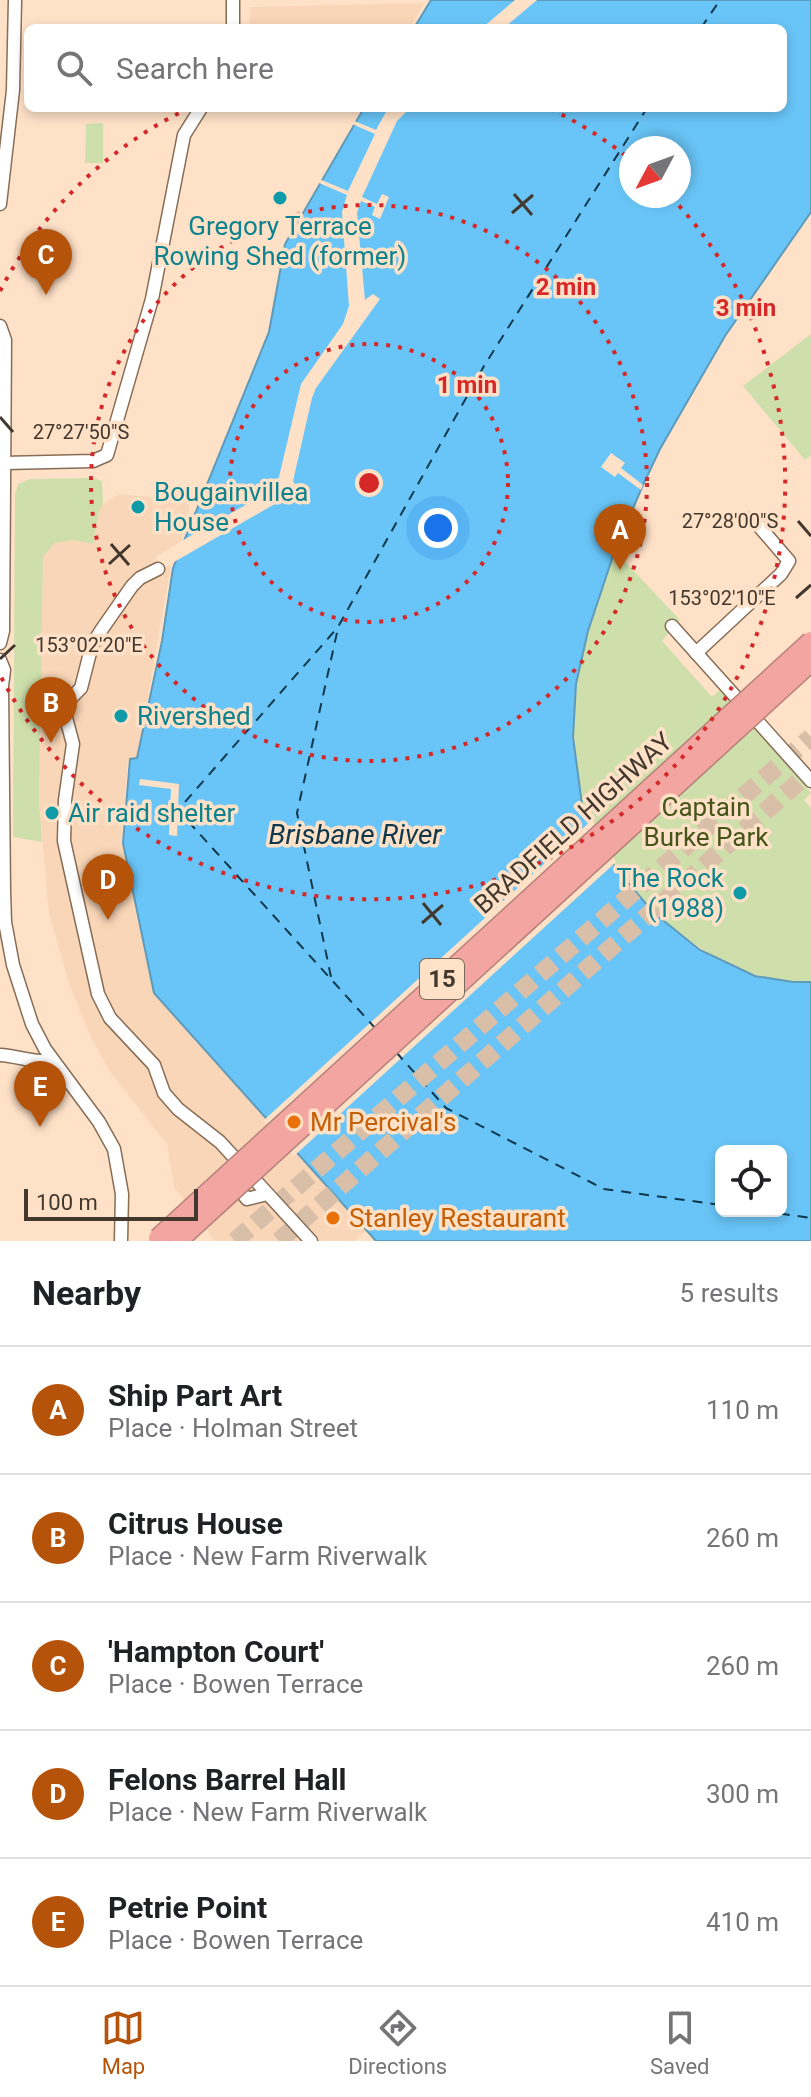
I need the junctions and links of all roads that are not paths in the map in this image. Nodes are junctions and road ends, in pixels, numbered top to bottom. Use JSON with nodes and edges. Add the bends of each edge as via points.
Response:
{"nodes":[{"id":1,"x":15,"y":0,"type":"edge"},
{"id":2,"x":233,"y":0,"type":"edge"},
{"id":3,"x":233,"y":24,"type":"edge"},
{"id":4,"x":198,"y":112,"type":"edge"},
{"id":5,"x":0,"y":204,"type":"edge"},
{"id":6,"x":0,"y":326,"type":"edge"},
{"id":7,"x":4,"y":463,"type":"junction"},
{"id":8,"x":1,"y":493,"type":"edge"},
{"id":9,"x":752,"y":518,"type":"dead end"},
{"id":10,"x":158,"y":569,"type":"dead end"},
{"id":11,"x":672,"y":626,"type":"dead end"},
{"id":12,"x":811,"y":641,"type":"edge"},
{"id":13,"x":0,"y":642,"type":"edge"},
{"id":14,"x":696,"y":653,"type":"junction"},
{"id":15,"x":0,"y":660,"type":"edge"},
{"id":16,"x":811,"y":662,"type":"edge"},
{"id":17,"x":806,"y":766,"type":"edge"},
{"id":18,"x":811,"y":781,"type":"edge"},
{"id":19,"x":2,"y":846,"type":"edge"},
{"id":20,"x":39,"y":1039,"type":"junction"},
{"id":21,"x":0,"y":1055,"type":"edge"},
{"id":22,"x":20,"y":1056,"type":"junction"},
{"id":23,"x":51,"y":1061,"type":"junction"},
{"id":24,"x":158,"y":1238,"type":"dead end"},
{"id":25,"x":121,"y":1241,"type":"edge"},
{"id":26,"x":178,"y":1241,"type":"edge"},
{"id":27,"x":311,"y":1241,"type":"edge"}],
"edges":[{"from":1,"to":5,"type":"street","via":[[13,90]]},
{"from":2,"to":3,"type":"street"},
{"from":4,"to":7,"type":"street","via":[[184,135],[152,299],[109,452],[93,461]]},
{"from":6,"to":7,"type":"street","via":[[5,340]]},
{"from":7,"to":8,"type":"street"},
{"from":8,"to":13,"type":"street"},
{"from":9,"to":14,"type":"street","via":[[789,561]]},
{"from":10,"to":27,"type":"street","via":[[132,586],[102,629],[92,645],[81,688],[64,710],[73,744],[64,841],[98,994],[104,1009],[154,1065],[164,1093],[235,1158],[221,1169],[247,1199],[267,1194]]},
{"from":11,"to":14,"type":"street"},
{"from":12,"to":24,"type":"highway","name":"BRADFIELD HIGHWAY","number":"15","bridge":true},
{"from":14,"to":17,"type":"street"},
{"from":15,"to":19,"type":"street"},
{"from":16,"to":26,"type":"highway","name":"BRADFIELD HIGHWAY","number":"15","bridge":true},
{"from":17,"to":18,"type":"street"},
{"from":19,"to":20,"type":"street","via":[[5,922],[13,965]]},
{"from":20,"to":22,"type":"street"},
{"from":20,"to":23,"type":"street"},
{"from":21,"to":22,"type":"street"},
{"from":22,"to":23,"type":"street"},
{"from":23,"to":25,"type":"street","via":[[114,1149],[122,1194]]}]}
